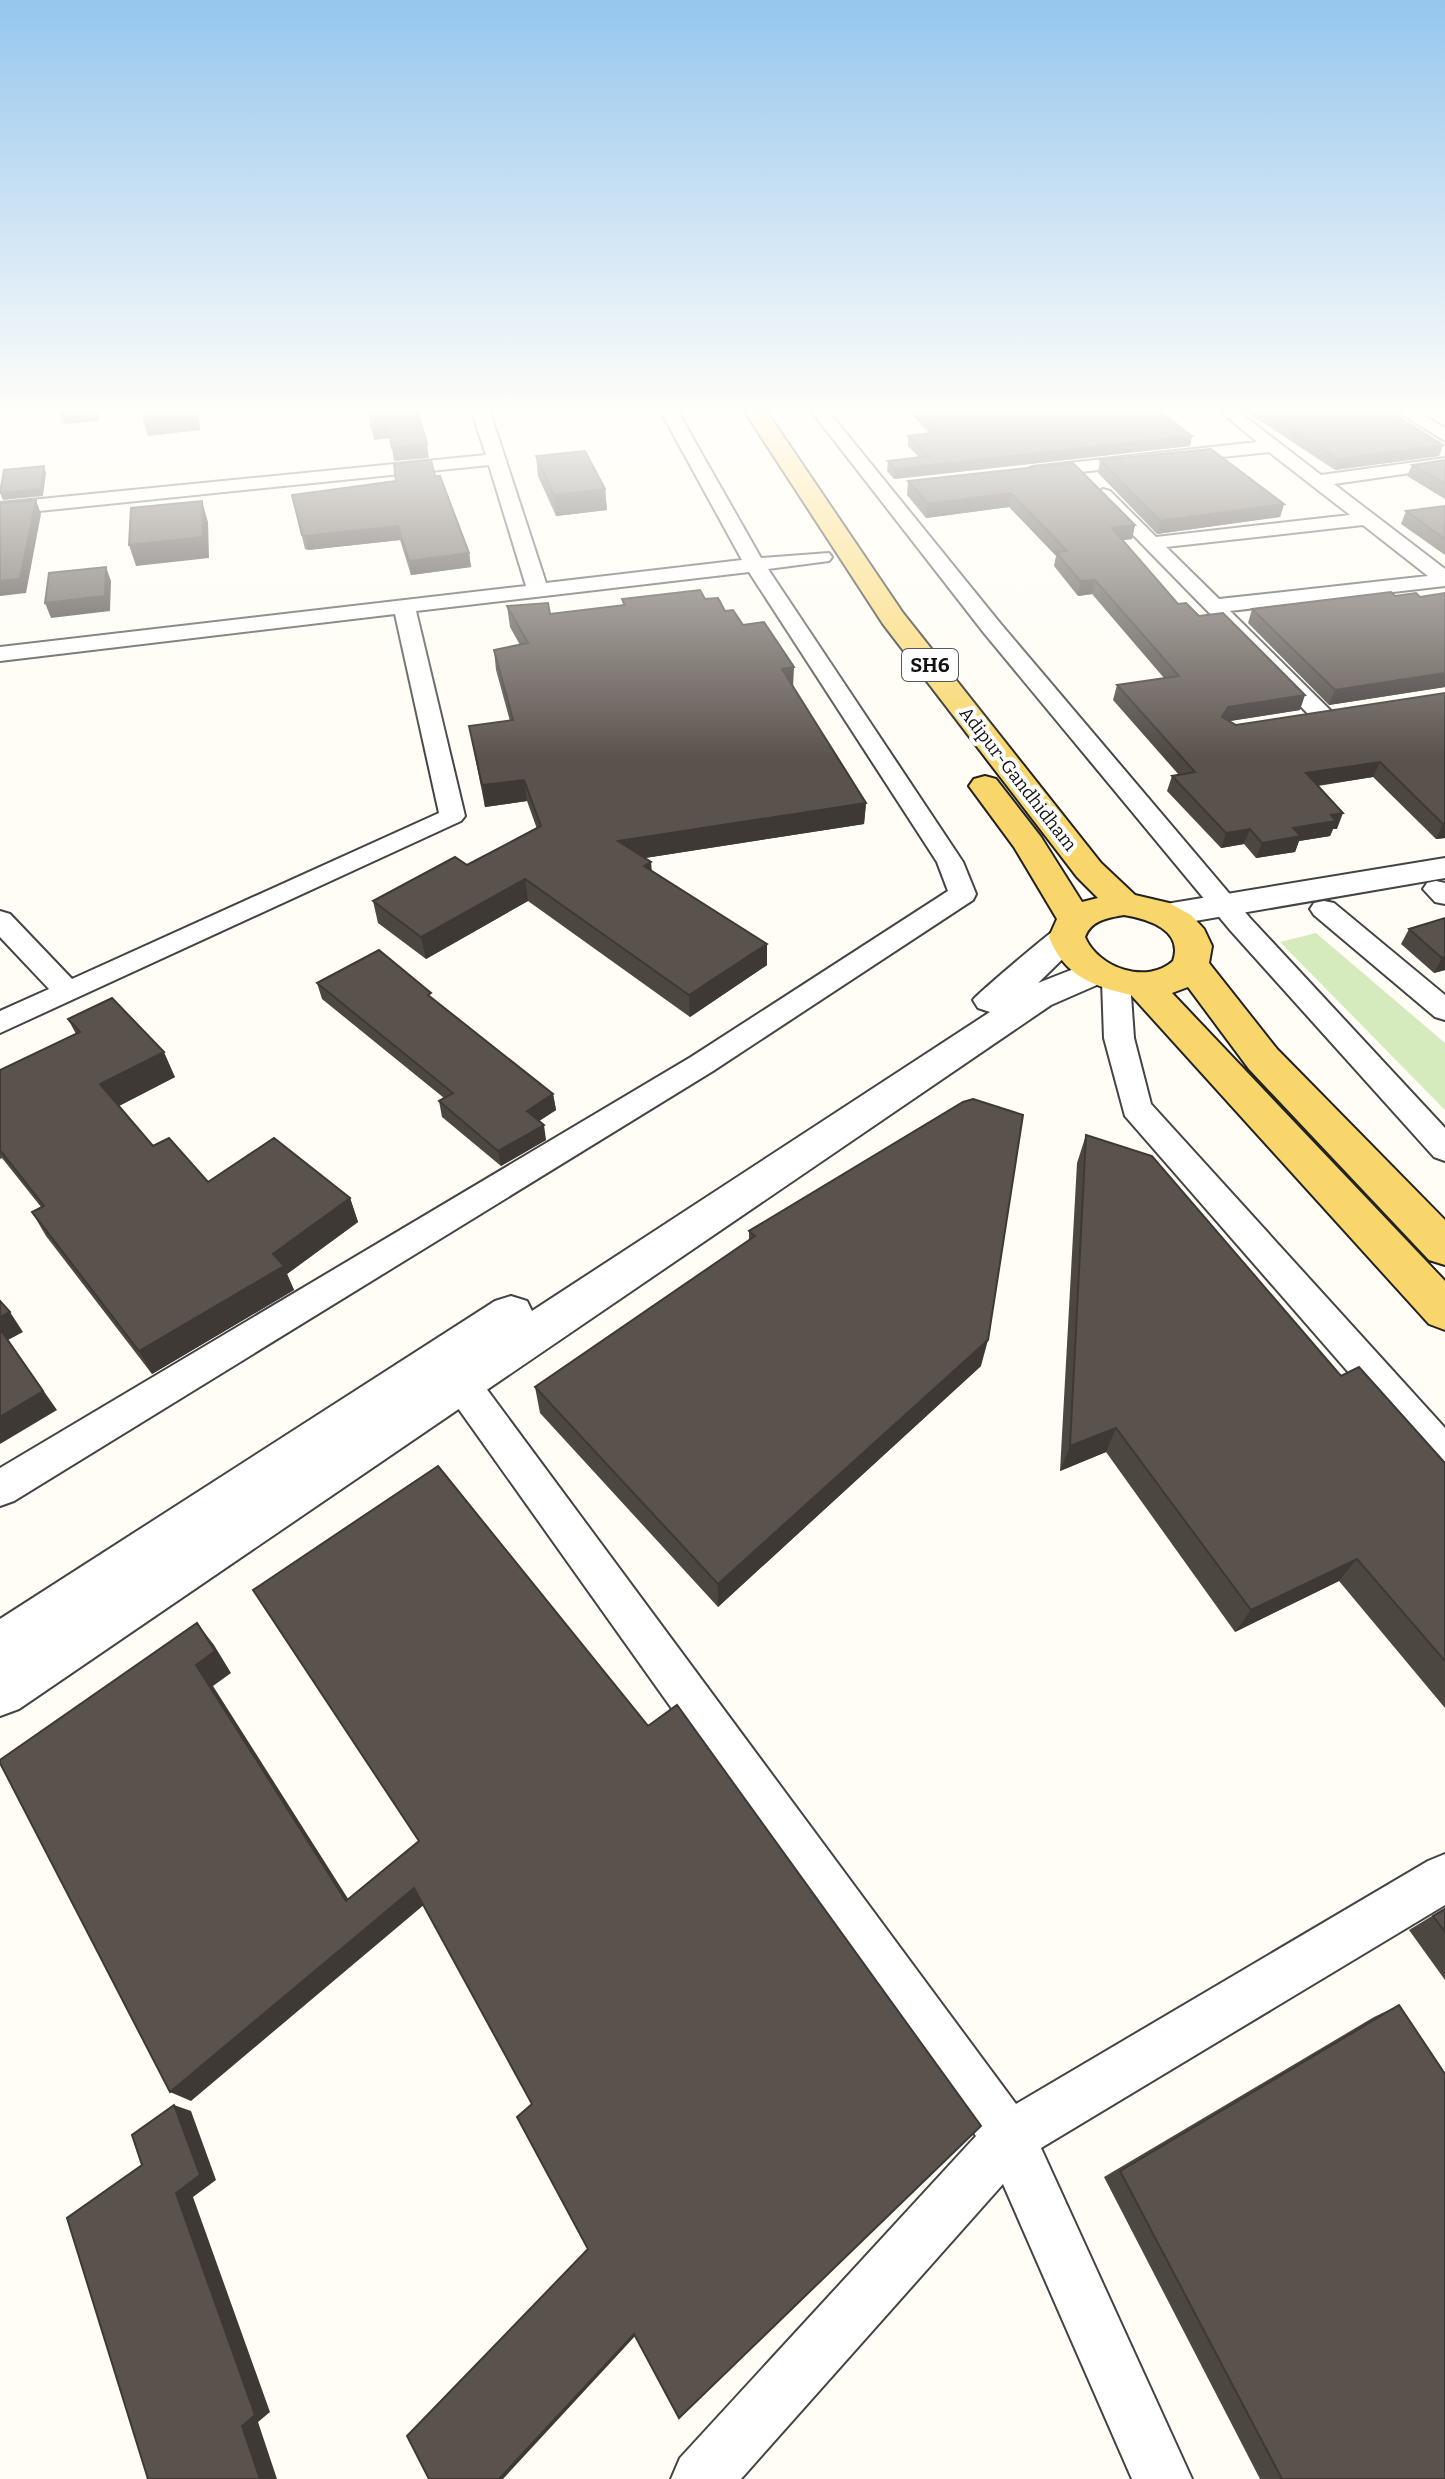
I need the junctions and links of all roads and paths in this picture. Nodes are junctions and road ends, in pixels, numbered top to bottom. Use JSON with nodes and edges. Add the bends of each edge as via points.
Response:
{"nodes":[{"id":1,"x":518,"y":528,"type":"edge"},
{"id":2,"x":734,"y":528,"type":"edge"},
{"id":3,"x":803,"y":528,"type":"edge"},
{"id":4,"x":833,"y":528,"type":"edge"},
{"id":5,"x":912,"y":528,"type":"edge"},
{"id":6,"x":1136,"y":528,"type":"edge"},
{"id":7,"x":1288,"y":528,"type":"edge"},
{"id":8,"x":1376,"y":528,"type":"edge"},
{"id":9,"x":1151,"y":543,"type":"junction"},
{"id":10,"x":822,"y":557,"type":"junction"},
{"id":11,"x":755,"y":565,"type":"junction"},
{"id":12,"x":1445,"y":580,"type":"edge"},
{"id":13,"x":538,"y":591,"type":"junction"},
{"id":14,"x":1214,"y":606,"type":"junction"},
{"id":15,"x":404,"y":607,"type":"junction"},
{"id":16,"x":0,"y":654,"type":"edge"},
{"id":17,"x":910,"y":685,"type":"dead end"},
{"id":18,"x":1293,"y":721,"type":"edge"},
{"id":19,"x":965,"y":758,"type":"dead end"},
{"id":20,"x":1443,"y":885,"type":"edge"},
{"id":21,"x":1124,"y":904,"type":"junction"},
{"id":22,"x":1324,"y":909,"type":"junction"},
{"id":23,"x":1166,"y":915,"type":"junction"},
{"id":24,"x":1232,"y":915,"type":"junction"},
{"id":25,"x":0,"y":920,"type":"edge"},
{"id":26,"x":1071,"y":929,"type":"junction"},
{"id":27,"x":1192,"y":952,"type":"junction"},
{"id":28,"x":1117,"y":980,"type":"junction"},
{"id":29,"x":68,"y":992,"type":"junction"},
{"id":30,"x":1445,"y":1010,"type":"edge"},
{"id":31,"x":0,"y":1023,"type":"edge"},
{"id":32,"x":1445,"y":1149,"type":"edge"},
{"id":33,"x":1445,"y":1248,"type":"edge"},
{"id":34,"x":1445,"y":1311,"type":"edge"},
{"id":35,"x":461,"y":1383,"type":"junction"},
{"id":36,"x":1445,"y":1455,"type":"edge"},
{"id":37,"x":0,"y":1489,"type":"edge"},
{"id":38,"x":0,"y":1649,"type":"edge"},
{"id":39,"x":0,"y":1690,"type":"edge"},
{"id":40,"x":1445,"y":1878,"type":"edge"},
{"id":41,"x":1009,"y":2138,"type":"junction"},
{"id":42,"x":701,"y":2479,"type":"edge"},
{"id":43,"x":1162,"y":2479,"type":"edge"}],
"edges":[{"from":1,"to":13,"type":"street"},
{"from":2,"to":11,"type":"street"},
{"from":3,"to":10,"type":"main road","number":"SH6"},
{"from":4,"to":21,"type":"main road","name":"Adipur-Gandhidham","number":"SH6","via":[[893,618],[1089,870]]},
{"from":5,"to":24,"type":"street"},
{"from":6,"to":9,"type":"street"},
{"from":7,"to":9,"type":"street"},
{"from":8,"to":12,"type":"street"},
{"from":9,"to":14,"type":"street"},
{"from":10,"to":11,"type":"street"},
{"from":10,"to":17,"type":"main road","number":"SH6"},
{"from":11,"to":13,"type":"street"},
{"from":11,"to":37,"type":"street","via":[[950,862],[963,894],[702,1064]]},
{"from":12,"to":14,"type":"street"},
{"from":13,"to":15,"type":"street"},
{"from":14,"to":18,"type":"street","via":[[1331,715]]},
{"from":15,"to":16,"type":"street"},
{"from":15,"to":29,"type":"street","via":[[452,816]]},
{"from":19,"to":26,"type":"main road","via":[[1029,844]]},
{"from":20,"to":22,"type":"street"},
{"from":20,"to":24,"type":"street"},
{"from":21,"to":23,"type":"main road"},
{"from":21,"to":26,"type":"main road","via":[[1081,913]]},
{"from":22,"to":24,"type":"street"},
{"from":22,"to":30,"type":"street"},
{"from":23,"to":24,"type":"street"},
{"from":23,"to":27,"type":"main road","via":[[1185,929]]},
{"from":24,"to":27,"type":"street"},
{"from":24,"to":32,"type":"street"},
{"from":25,"to":29,"type":"street"},
{"from":26,"to":28,"type":"main road","via":[[1075,958]]},
{"from":26,"to":38,"type":"street","via":[[1018,982]]},
{"from":27,"to":28,"type":"main road","via":[[1183,974],[1166,983]]},
{"from":27,"to":33,"type":"main road","via":[[1263,1059]]},
{"from":28,"to":34,"type":"main road"},
{"from":28,"to":35,"type":"street","via":[[1038,997]]},
{"from":28,"to":36,"type":"street","via":[[1119,1038],[1136,1108]]},
{"from":29,"to":31,"type":"street"},
{"from":35,"to":39,"type":"street"},
{"from":35,"to":41,"type":"street"},
{"from":40,"to":41,"type":"street"},
{"from":41,"to":42,"type":"street"},
{"from":41,"to":43,"type":"street"}]}
